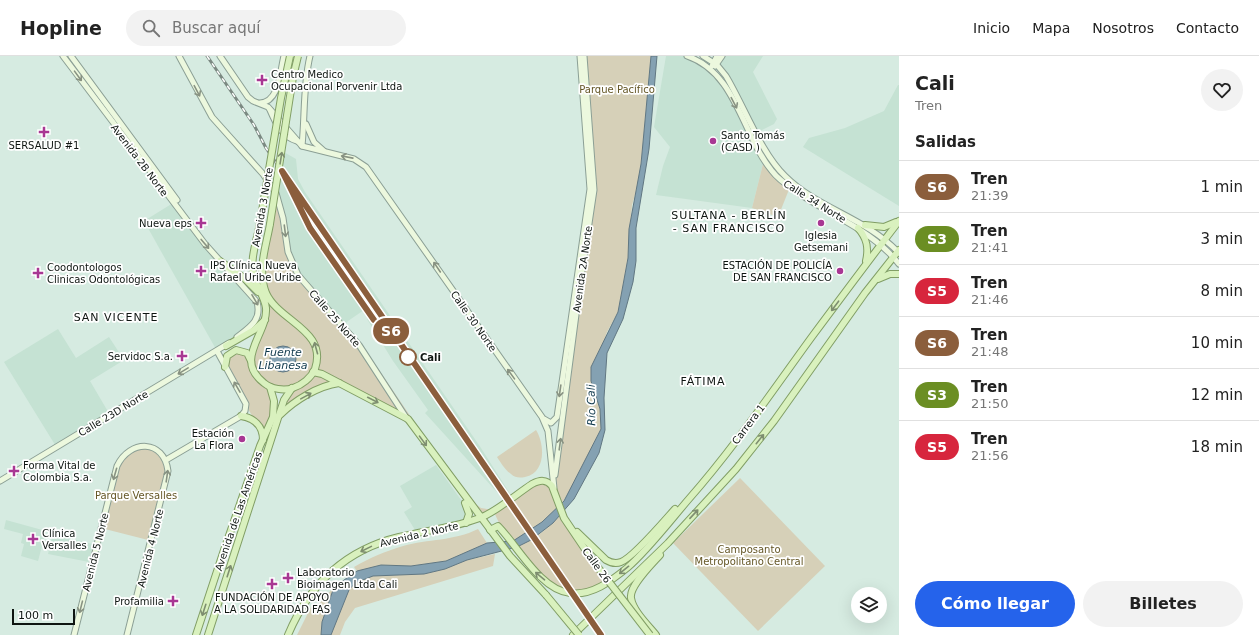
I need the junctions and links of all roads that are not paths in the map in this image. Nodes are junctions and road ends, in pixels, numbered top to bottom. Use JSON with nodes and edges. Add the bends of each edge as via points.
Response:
{"nodes":[{"id":1,"x":63,"y":56,"type":"edge"},
{"id":2,"x":71,"y":56,"type":"edge"},
{"id":3,"x":180,"y":56,"type":"edge"},
{"id":4,"x":220,"y":56,"type":"edge"},
{"id":5,"x":284,"y":56,"type":"edge"},
{"id":6,"x":290,"y":56,"type":"edge"},
{"id":7,"x":298,"y":56,"type":"edge"},
{"id":8,"x":310,"y":56,"type":"edge"},
{"id":9,"x":580,"y":56,"type":"edge"},
{"id":10,"x":584,"y":56,"type":"edge"},
{"id":11,"x":687,"y":56,"type":"edge"},
{"id":12,"x":703,"y":56,"type":"edge"},
{"id":13,"x":718,"y":56,"type":"edge"},
{"id":14,"x":722,"y":56,"type":"edge"},
{"id":15,"x":715,"y":64,"type":"junction"},
{"id":16,"x":711,"y":70,"type":"junction"},
{"id":17,"x":257,"y":102,"type":"junction"},
{"id":18,"x":305,"y":121,"type":"junction"},
{"id":19,"x":759,"y":145,"type":"junction"},
{"id":20,"x":302,"y":146,"type":"junction"},
{"id":21,"x":328,"y":154,"type":"junction"},
{"id":22,"x":178,"y":200,"type":"dead end"},
{"id":23,"x":899,"y":220,"type":"edge"},
{"id":24,"x":865,"y":224,"type":"junction"},
{"id":25,"x":858,"y":228,"type":"junction"},
{"id":26,"x":885,"y":239,"type":"junction"},
{"id":27,"x":881,"y":245,"type":"junction"},
{"id":28,"x":899,"y":251,"type":"edge"},
{"id":29,"x":893,"y":257,"type":"junction"},
{"id":30,"x":220,"y":261,"type":"junction"},
{"id":31,"x":899,"y":264,"type":"edge"},
{"id":32,"x":863,"y":268,"type":"junction"},
{"id":33,"x":899,"y":274,"type":"edge"},
{"id":34,"x":876,"y":279,"type":"junction"},
{"id":35,"x":262,"y":297,"type":"junction"},
{"id":36,"x":266,"y":319,"type":"junction"},
{"id":37,"x":226,"y":346,"type":"junction"},
{"id":38,"x":217,"y":351,"type":"junction"},
{"id":39,"x":251,"y":360,"type":"junction"},
{"id":40,"x":226,"y":367,"type":"junction"},
{"id":41,"x":313,"y":372,"type":"junction"},
{"id":42,"x":339,"y":383,"type":"junction"},
{"id":43,"x":270,"y":387,"type":"junction"},
{"id":44,"x":292,"y":388,"type":"junction"},
{"id":45,"x":240,"y":416,"type":"junction"},
{"id":46,"x":542,"y":417,"type":"junction"},
{"id":47,"x":278,"y":418,"type":"junction"},
{"id":48,"x":408,"y":419,"type":"junction"},
{"id":49,"x":263,"y":440,"type":"junction"},
{"id":50,"x":166,"y":460,"type":"junction"},
{"id":51,"x":706,"y":478,"type":"junction"},
{"id":52,"x":0,"y":481,"type":"edge"},
{"id":53,"x":554,"y":485,"type":"junction"},
{"id":54,"x":461,"y":492,"type":"junction"},
{"id":55,"x":480,"y":518,"type":"junction"},
{"id":56,"x":466,"y":522,"type":"junction"},
{"id":57,"x":570,"y":527,"type":"junction"},
{"id":58,"x":490,"y":530,"type":"junction"},
{"id":59,"x":668,"y":543,"type":"junction"},
{"id":60,"x":74,"y":635,"type":"edge"},
{"id":61,"x":127,"y":635,"type":"edge"},
{"id":62,"x":196,"y":635,"type":"edge"},
{"id":63,"x":208,"y":635,"type":"edge"},
{"id":64,"x":288,"y":635,"type":"edge"},
{"id":65,"x":573,"y":635,"type":"edge"},
{"id":66,"x":579,"y":635,"type":"edge"},
{"id":67,"x":650,"y":635,"type":"edge"},
{"id":68,"x":656,"y":635,"type":"edge"}],
"edges":[{"from":1,"to":30,"type":"main road","name":"Avenida 2B Norte","one_way":true},
{"from":2,"to":22,"type":"main road","name":"Avenida 2B Norte"},
{"from":3,"to":48,"type":"main road","name":"Calle 25 Norte","one_way":true,"via":[[212,117],[272,187],[280,204],[288,252],[298,275],[359,345]]},
{"from":4,"to":17,"type":"main road","via":[[248,97]]},
{"from":5,"to":17,"type":"main road","via":[[274,96],[265,102]]},
{"from":6,"to":35,"type":"main road","name":"Avenida 3 Norte","bridge":true,"via":[[252,265]]},
{"from":41,"to":7,"type":"main road","name":"Avenida 3 Norte","one_way":true,"bridge":true,"via":[[318,355],[313,340],[280,312],[267,295],[263,284],[262,265]]},
{"from":8,"to":18,"type":"main road","via":[[306,73]]},
{"from":9,"to":46,"type":"main road","name":"Avenida 2A Norte","one_way":true,"via":[[590,189],[557,417],[553,422],[548,422]]},
{"from":53,"to":10,"type":"main road","name":"Avenida 2A Norte","one_way":true,"via":[[594,190]]},
{"from":11,"to":16,"type":"main road","name":"Calle 34 Norte"},
{"from":12,"to":15,"type":"main road","name":"Calle 34 Norte"},
{"from":13,"to":15,"type":"main road"},
{"from":14,"to":15,"type":"main road"},
{"from":15,"to":16,"type":"main road"},
{"from":15,"to":19,"type":"main road","name":"Calle 34 Norte","via":[[739,97]]},
{"from":16,"to":19,"type":"main road","name":"Calle 34 Norte","one_way":true,"via":[[723,82]]},
{"from":17,"to":20,"type":"main road","via":[[268,107]]},
{"from":18,"to":20,"type":"main road"},
{"from":18,"to":21,"type":"main road","via":[[314,142]]},
{"from":19,"to":24,"type":"main road","name":"Calle 34 Norte","via":[[792,183],[821,202]]},
{"from":19,"to":25,"type":"main road","name":"Calle 34 Norte","via":[[772,172],[781,181]]},
{"from":20,"to":21,"type":"main road"},
{"from":46,"to":21,"type":"main road","name":"Calle 30 Norte","one_way":true,"via":[[364,165],[354,159]]},
{"from":23,"to":24,"type":"main road","via":[[884,227]]},
{"from":23,"to":26,"type":"main road","name":"Carrera 1"},
{"from":24,"to":26,"type":"main road","name":"Calle 34 Norte"},
{"from":25,"to":27,"type":"main road","name":"Calle 34 Norte"},
{"from":25,"to":32,"type":"main road","via":[[868,246],[867,261]]},
{"from":26,"to":27,"type":"main road","name":"Carrera 1"},
{"from":26,"to":28,"type":"main road","name":"Calle 34 Norte"},
{"from":27,"to":29,"type":"main road","name":"Calle 34 Norte"},
{"from":27,"to":32,"type":"main road","name":"Carrera 1"},
{"from":28,"to":29,"type":"main road","name":"Carrera 1"},
{"from":29,"to":31,"type":"main road","name":"Calle 34 Norte"},
{"from":29,"to":34,"type":"main road","name":"Carrera 1"},
{"from":30,"to":35,"type":"main road","via":[[244,278]]},
{"from":30,"to":37,"type":"main road","name":"Avenida 2B Norte","one_way":true,"via":[[252,294],[259,308],[259,314],[253,324]]},
{"from":32,"to":51,"type":"main road","name":"Carrera 1","one_way":true},
{"from":33,"to":34,"type":"main road"},
{"from":59,"to":34,"type":"main road","name":"Carrera 1","one_way":true,"via":[[736,469],[774,421]]},
{"from":35,"to":36,"type":"main road","name":"Avenida 3 Norte","via":[[266,307]]},
{"from":36,"to":37,"type":"main road","via":[[254,330]]},
{"from":36,"to":39,"type":"main road","via":[[254,343]]},
{"from":37,"to":38,"type":"main road","name":"Calle 23D Norte"},
{"from":38,"to":40,"type":"main road"},
{"from":38,"to":52,"type":"main road","name":"Calle 23D Norte","one_way":true},
{"from":39,"to":40,"type":"main road","via":[[245,352],[234,351],[226,358]]},
{"from":39,"to":43,"type":"main road","via":[[257,376]]},
{"from":45,"to":40,"type":"main road","one_way":true,"via":[[247,407]]},
{"from":41,"to":42,"type":"main road","name":"Calle 25 Norte"},
{"from":41,"to":44,"type":"main road","via":[[305,382]]},
{"from":47,"to":42,"type":"main road","one_way":true,"via":[[288,407],[304,397],[327,385]]},
{"from":42,"to":48,"type":"main road","name":"Calle 25 Norte","one_way":true},
{"from":43,"to":44,"type":"main road"},
{"from":43,"to":49,"type":"main road","name":"Avenida de Las Américas","via":[[274,412]]},
{"from":44,"to":47,"type":"main road","name":"Avenida de Las Américas","via":[[284,400]]},
{"from":45,"to":49,"type":"main road","via":[[252,419],[256,423],[262,432]]},
{"from":45,"to":50,"type":"main road"},
{"from":46,"to":53,"type":"main road","name":"Calle 30 Norte","via":[[548,431]]},
{"from":63,"to":47,"type":"main road","name":"Avenida de Las Américas","one_way":true},
{"from":48,"to":54,"type":"main road","name":"Calle 25 Norte","one_way":true},
{"from":49,"to":62,"type":"main road","name":"Avenida de Las Américas","one_way":true},
{"from":50,"to":60,"type":"main road","name":"Avenida 5 Norte","one_way":true,"via":[[153,448],[141,446],[130,450],[121,458],[114,476]]},
{"from":61,"to":50,"type":"main road","name":"Avenida 4 Norte","one_way":true,"via":[[167,477]]},
{"from":51,"to":57,"type":"main road","via":[[634,553],[621,562],[606,560],[583,536]]},
{"from":51,"to":58,"type":"main road","name":"Carrera 1","one_way":true,"via":[[628,567],[596,589],[569,593],[562,591],[534,571],[500,528],[495,526]]},
{"from":53,"to":55,"type":"main road","name":"Avenida 2 Norte","via":[[536,482]]},
{"from":53,"to":57,"type":"main road","name":"Calle 26","via":[[564,518]]},
{"from":54,"to":55,"type":"main road","name":"Calle 25 Norte"},
{"from":54,"to":56,"type":"main road","via":[[469,512]]},
{"from":55,"to":56,"type":"main road","name":"Avenida 2 Norte"},
{"from":55,"to":58,"type":"main road","name":"Calle 25 Norte"},
{"from":56,"to":64,"type":"main road","name":"Avenida 2 Norte","one_way":true,"via":[[388,540],[342,562],[308,597]]},
{"from":57,"to":67,"type":"main road","name":"Calle 26","bridge":true},
{"from":58,"to":66,"type":"main road","name":"Calle 25 Norte","bridge":true},
{"from":59,"to":65,"type":"main road","name":"Carrera 1"},
{"from":59,"to":68,"type":"main road","via":[[662,554],[634,586],[631,594],[633,605]]}]}
